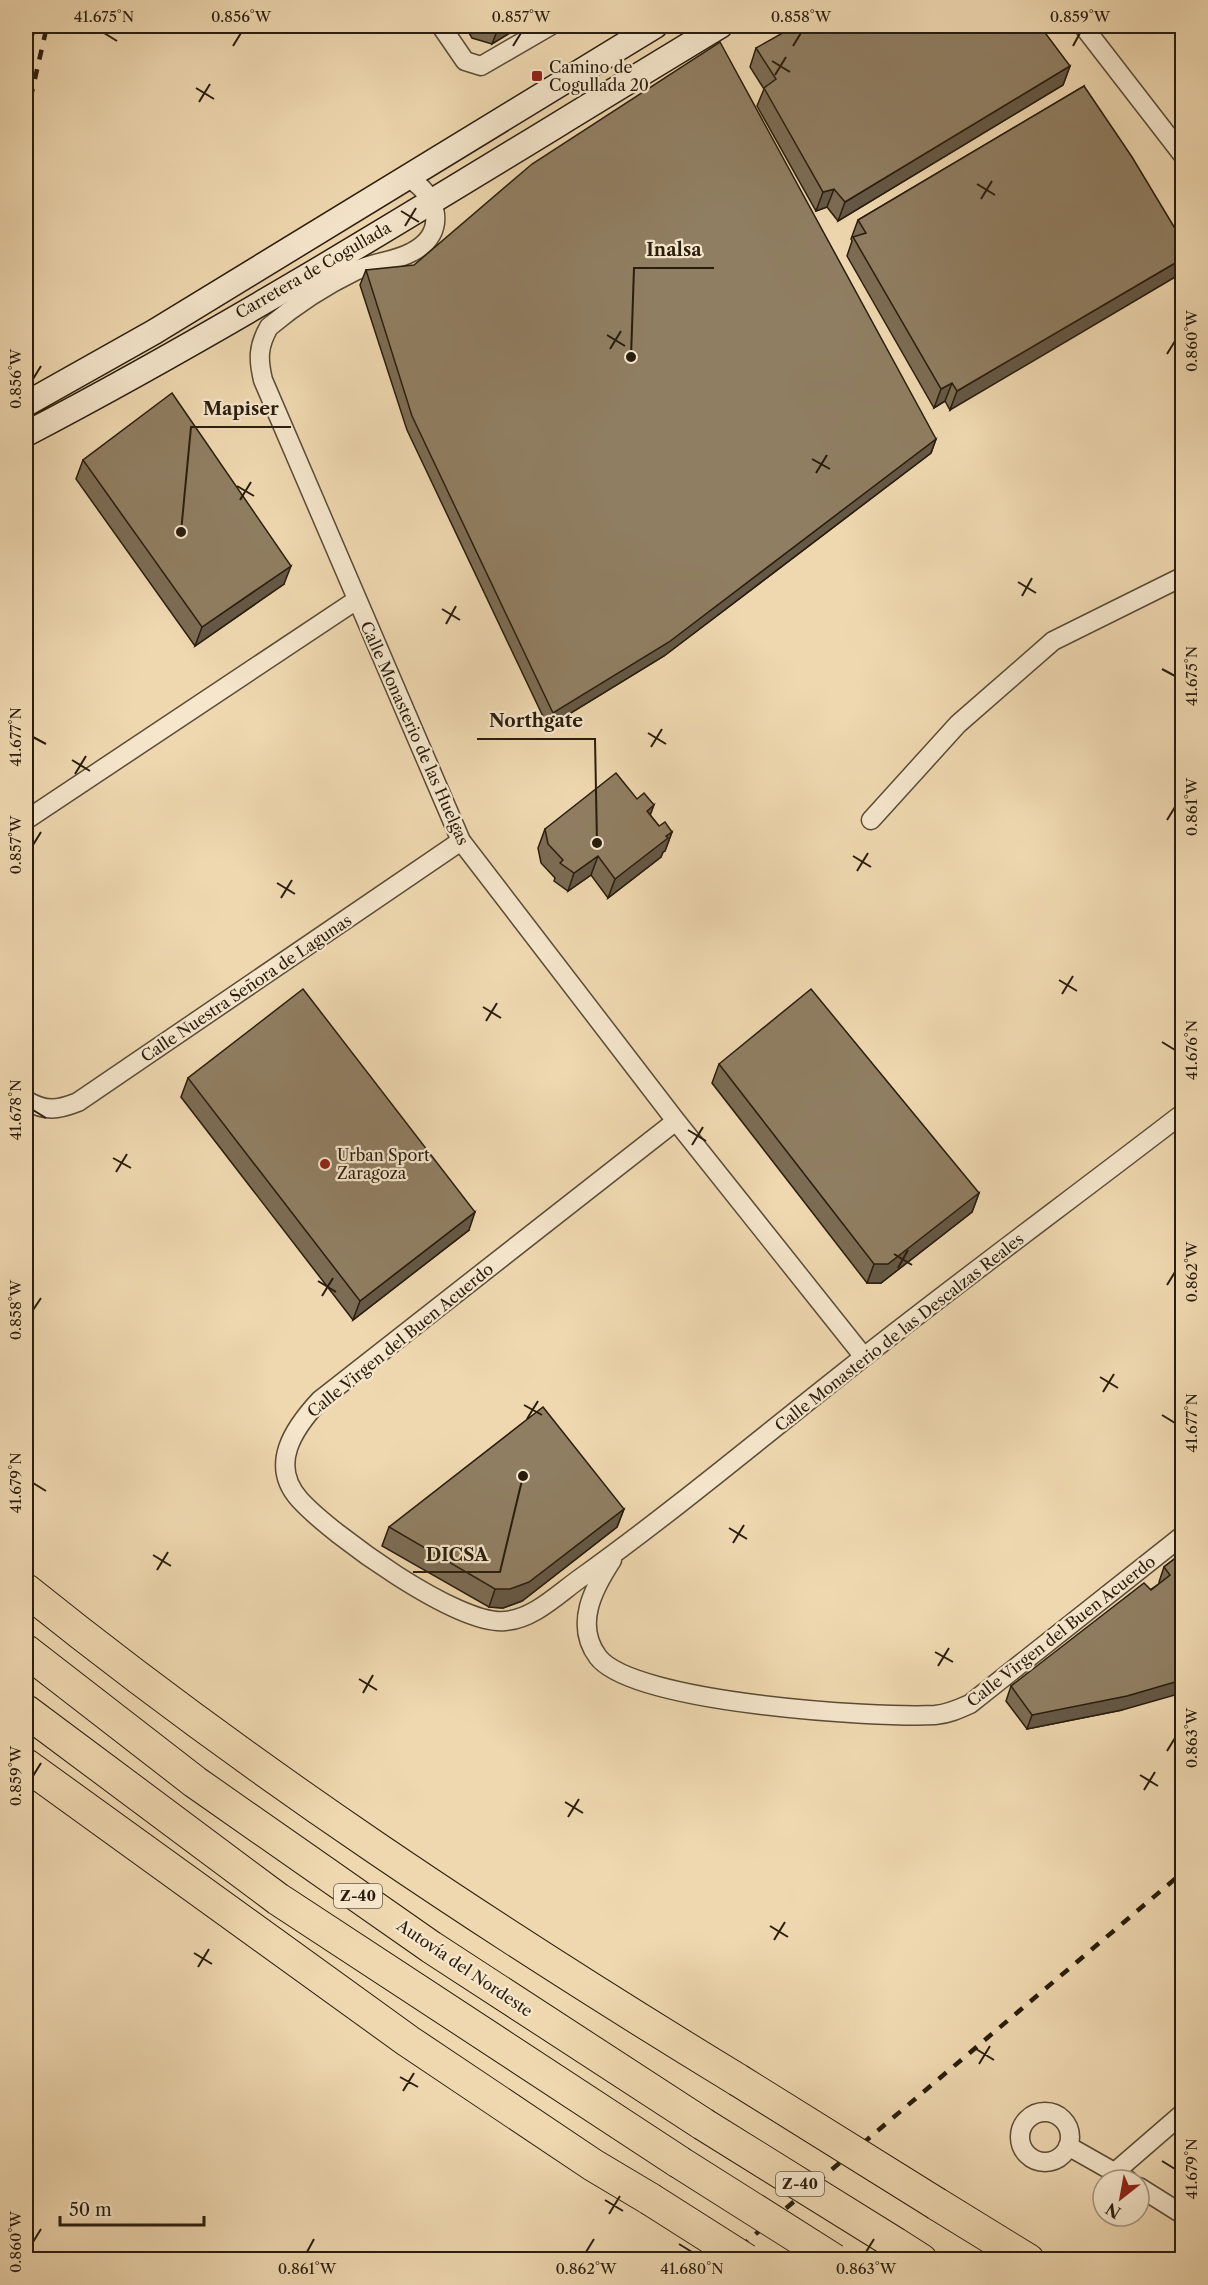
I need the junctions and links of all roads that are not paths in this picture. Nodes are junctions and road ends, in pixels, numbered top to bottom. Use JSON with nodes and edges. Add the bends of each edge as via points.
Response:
{"nodes":[{"id":1,"x":441,"y":26,"type":"edge"},
{"id":2,"x":550,"y":26,"type":"edge"},
{"id":3,"x":655,"y":26,"type":"edge"},
{"id":4,"x":720,"y":26,"type":"edge"},
{"id":5,"x":1083,"y":26,"type":"edge"},
{"id":6,"x":1182,"y":154,"type":"edge"},
{"id":7,"x":406,"y":177,"type":"junction"},
{"id":8,"x":432,"y":201,"type":"junction"},
{"id":9,"x":26,"y":404,"type":"edge"},
{"id":10,"x":26,"y":434,"type":"edge"},
{"id":11,"x":1182,"y":577,"type":"edge"},
{"id":12,"x":355,"y":601,"type":"junction"},
{"id":13,"x":26,"y":820,"type":"edge"},
{"id":14,"x":872,"y":820,"type":"dead end"},
{"id":15,"x":461,"y":841,"type":"junction"},
{"id":16,"x":26,"y":1100,"type":"edge"},
{"id":17,"x":1182,"y":1113,"type":"edge"},
{"id":18,"x":676,"y":1121,"type":"junction"},
{"id":19,"x":864,"y":1357,"type":"junction"},
{"id":20,"x":1182,"y":1536,"type":"edge"},
{"id":21,"x":616,"y":1552,"type":"junction"},
{"id":22,"x":26,"y":1590,"type":"edge"},
{"id":23,"x":26,"y":1651,"type":"edge"},
{"id":24,"x":26,"y":1711,"type":"edge"},
{"id":25,"x":26,"y":1765,"type":"edge"},
{"id":26,"x":1182,"y":2114,"type":"edge"},
{"id":27,"x":1068,"y":2146,"type":"dead end"},
{"id":28,"x":1108,"y":2168,"type":"edge"},
{"id":29,"x":1130,"y":2168,"type":"edge"},
{"id":30,"x":1151,"y":2195,"type":"edge"},
{"id":31,"x":1182,"y":2214,"type":"edge"},
{"id":32,"x":916,"y":2254,"type":"edge"},
{"id":33,"x":746,"y":2259,"type":"edge"},
{"id":34,"x":834,"y":2259,"type":"edge"},
{"id":35,"x":1028,"y":2259,"type":"edge"}],
"edges":[{"from":1,"to":2,"type":"street","via":[[465,61],[481,66]]},
{"from":3,"to":7,"type":"street","name":"Carretera de Cogullada"},
{"from":4,"to":8,"type":"street","name":"Carretera de Cogullada"},
{"from":5,"to":6,"type":"street"},
{"from":7,"to":8,"type":"street","via":[[423,188]]},
{"from":7,"to":9,"type":"street","name":"Carretera de Cogullada","via":[[232,285]]},
{"from":8,"to":10,"type":"street","name":"Carretera de Cogullada","via":[[104,393]]},
{"from":8,"to":12,"type":"street","name":"Calle Monasterio de las Huelgas","via":[[435,220],[427,240],[411,253],[354,271],[281,317],[261,340],[258,359],[262,380]]},
{"from":11,"to":14,"type":"street","via":[[1053,640],[958,723]]},
{"from":12,"to":13,"type":"street"},
{"from":12,"to":15,"type":"street","name":"Calle Monasterio de las Huelgas"},
{"from":15,"to":16,"type":"street","name":"Calle Nuestra Señora de Lagunas","via":[[78,1102],[58,1110],[41,1108]]},
{"from":15,"to":18,"type":"street","name":"Calle Monasterio de las Huelgas"},
{"from":17,"to":19,"type":"street","name":"Calle Monasterio de las Descalzas Reales"},
{"from":18,"to":19,"type":"street","name":"Calle Monasterio de las Huelgas"},
{"from":18,"to":21,"type":"street","name":"Calle Virgen del Buen Acuerdo","via":[[320,1400],[301,1420],[289,1440],[284,1460],[285,1477],[293,1493],[360,1551],[477,1618],[500,1622],[533,1612]]},
{"from":19,"to":21,"type":"street","name":"Calle Monasterio de las Descalzas Reales"},
{"from":20,"to":21,"type":"street","name":"Calle Virgen del Buen Acuerdo","via":[[970,1704],[937,1715],[830,1712],[672,1690],[621,1674],[598,1657],[587,1629],[591,1596]]},
{"from":22,"to":35,"type":"highway","bridge":true,"via":[[253,1763],[398,1864],[576,1981]]},
{"from":23,"to":32,"type":"highway","name":"Autovía del Nordeste","number":"Z-40","bridge":true,"via":[[195,1782],[431,1947],[703,2124]]},
{"from":24,"to":34,"type":"highway","number":"Z-40","bridge":true,"via":[[278,1899]]},
{"from":25,"to":33,"type":"highway","bridge":true,"via":[[408,2041],[593,2165]]},
{"from":26,"to":29,"type":"street"},
{"from":27,"to":28,"type":"street"},
{"from":30,"to":31,"type":"street"}]}
